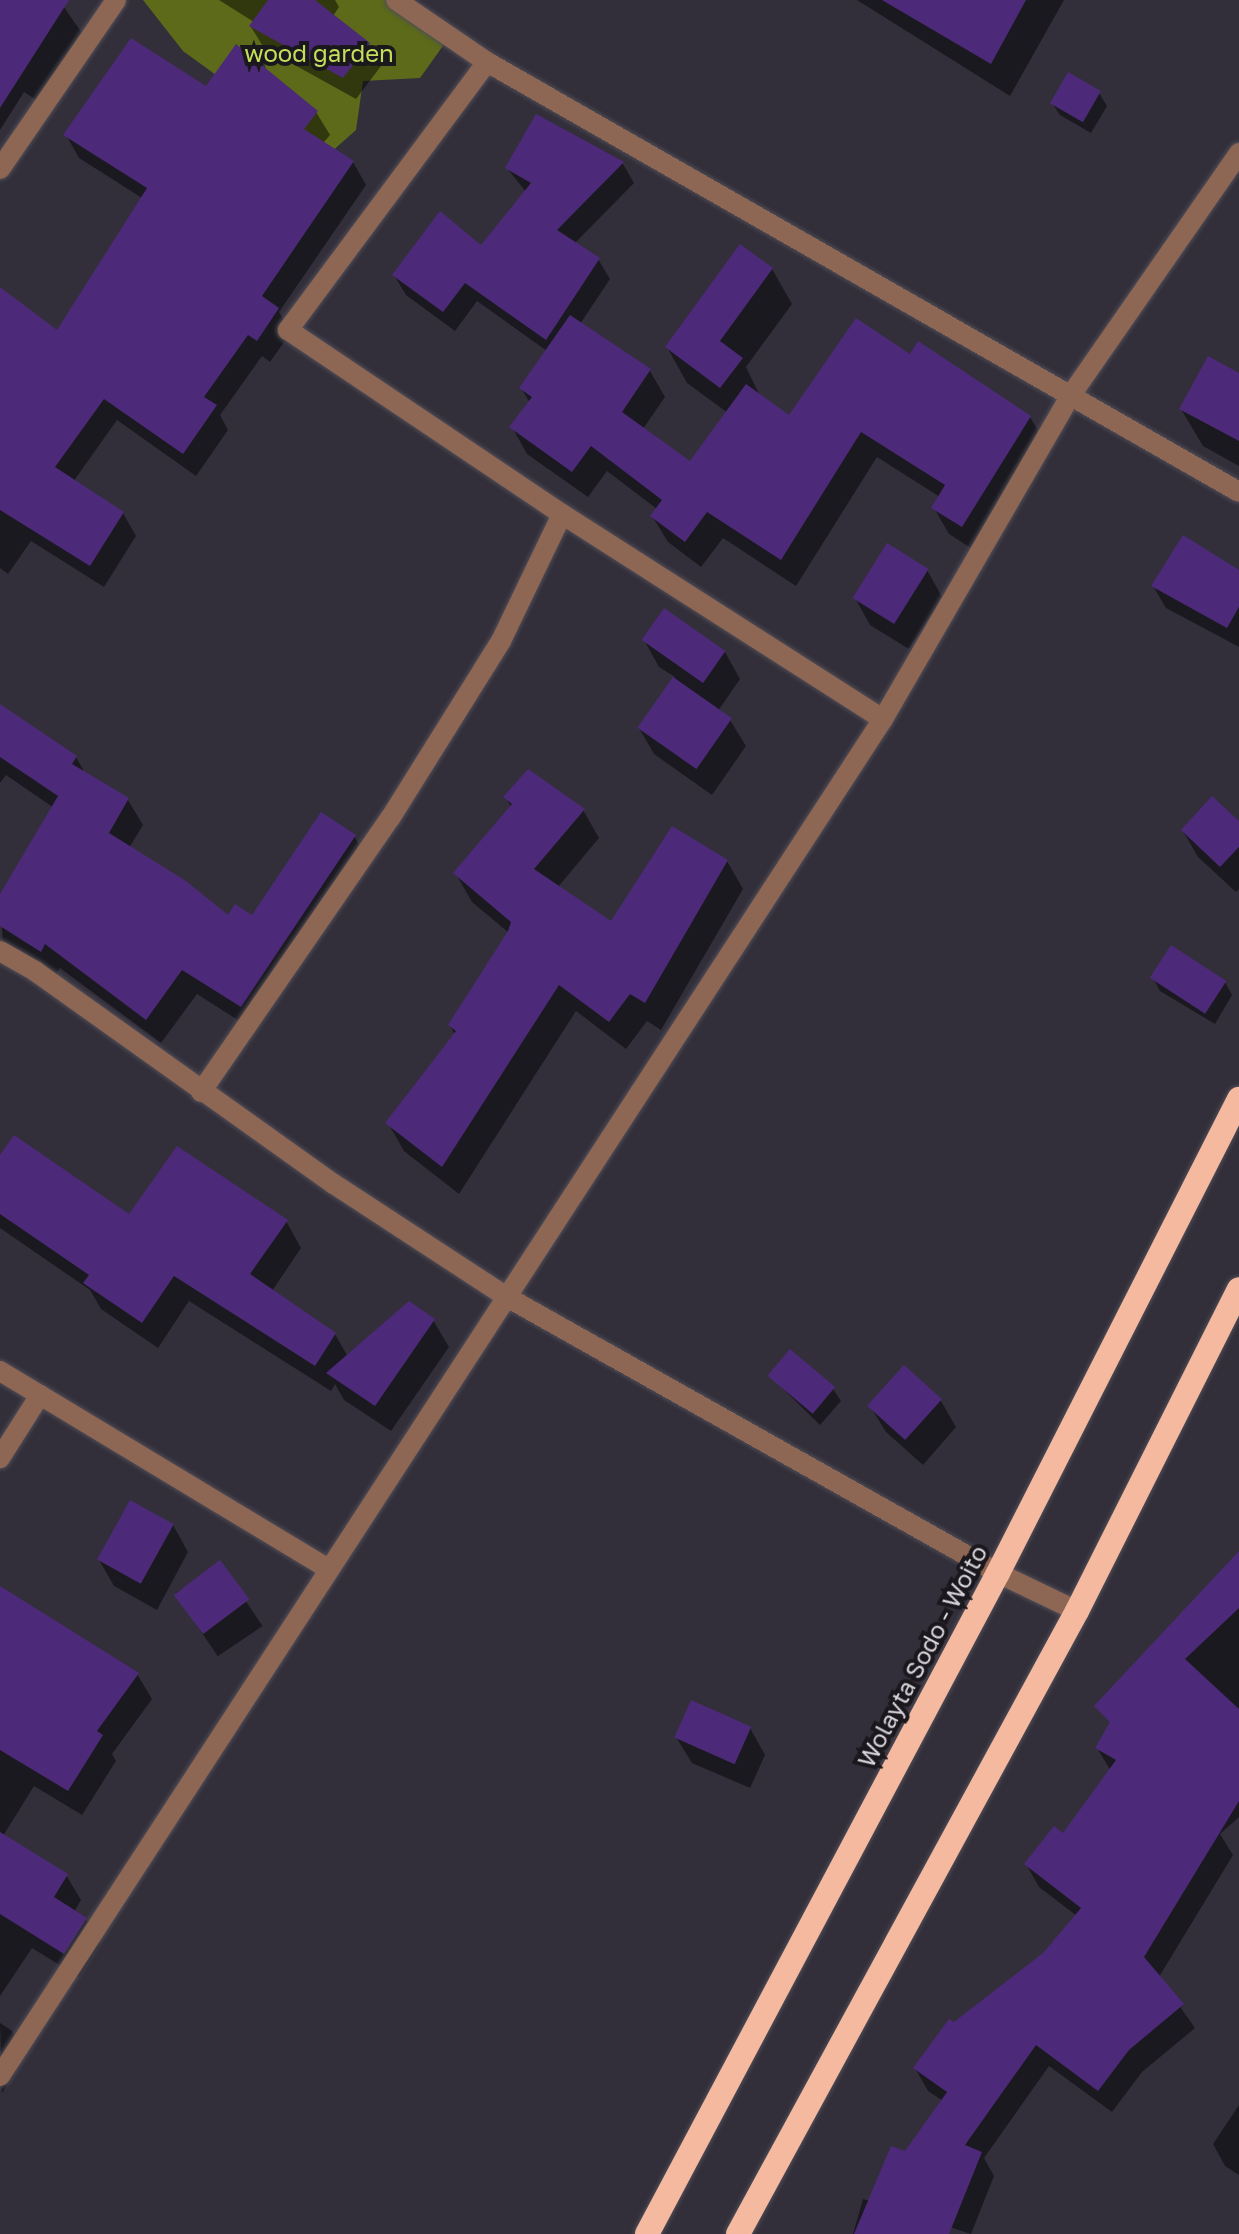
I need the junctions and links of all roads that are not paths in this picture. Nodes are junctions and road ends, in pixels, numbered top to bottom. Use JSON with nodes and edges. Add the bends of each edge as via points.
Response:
{"nodes":[{"id":1,"x":116,"y":0,"type":"edge"},
{"id":2,"x":396,"y":0,"type":"edge"},
{"id":3,"x":487,"y":62,"type":"junction"},
{"id":4,"x":1239,"y":153,"type":"edge"},
{"id":5,"x":0,"y":169,"type":"edge"},
{"id":6,"x":1071,"y":395,"type":"junction"},
{"id":7,"x":1239,"y":492,"type":"edge"},
{"id":8,"x":562,"y":514,"type":"junction"},
{"id":9,"x":883,"y":719,"type":"junction"},
{"id":10,"x":0,"y":951,"type":"edge"},
{"id":11,"x":201,"y":1092,"type":"junction"},
{"id":12,"x":1239,"y":1099,"type":"edge"},
{"id":13,"x":1239,"y":1289,"type":"edge"},
{"id":14,"x":505,"y":1296,"type":"junction"},
{"id":15,"x":0,"y":1371,"type":"edge"},
{"id":16,"x":40,"y":1395,"type":"junction"},
{"id":17,"x":0,"y":1458,"type":"edge"},
{"id":18,"x":328,"y":1569,"type":"junction"},
{"id":19,"x":998,"y":1573,"type":"junction"},
{"id":20,"x":1077,"y":1611,"type":"junction"},
{"id":21,"x":0,"y":2076,"type":"edge"},
{"id":22,"x":647,"y":2234,"type":"edge"},
{"id":23,"x":738,"y":2234,"type":"edge"}],
"edges":[{"from":1,"to":5,"type":"street"},
{"from":2,"to":3,"type":"street"},
{"from":3,"to":6,"type":"street"},
{"from":3,"to":8,"type":"street","via":[[288,330]]},
{"from":4,"to":6,"type":"street"},
{"from":6,"to":7,"type":"street"},
{"from":6,"to":9,"type":"street"},
{"from":8,"to":9,"type":"street"},
{"from":8,"to":11,"type":"street","via":[[501,641],[451,722]]},
{"from":9,"to":14,"type":"street"},
{"from":10,"to":11,"type":"street"},
{"from":11,"to":14,"type":"street"},
{"from":12,"to":19,"type":"highway","name":"Wolayta Sodo - Woito"},
{"from":13,"to":20,"type":"highway"},
{"from":14,"to":18,"type":"street"},
{"from":14,"to":19,"type":"street"},
{"from":15,"to":16,"type":"street"},
{"from":16,"to":17,"type":"street"},
{"from":16,"to":18,"type":"street"},
{"from":18,"to":21,"type":"street"},
{"from":19,"to":20,"type":"street"},
{"from":19,"to":22,"type":"highway","name":"Wolayta Sodo - Woito"},
{"from":20,"to":23,"type":"highway"}]}
